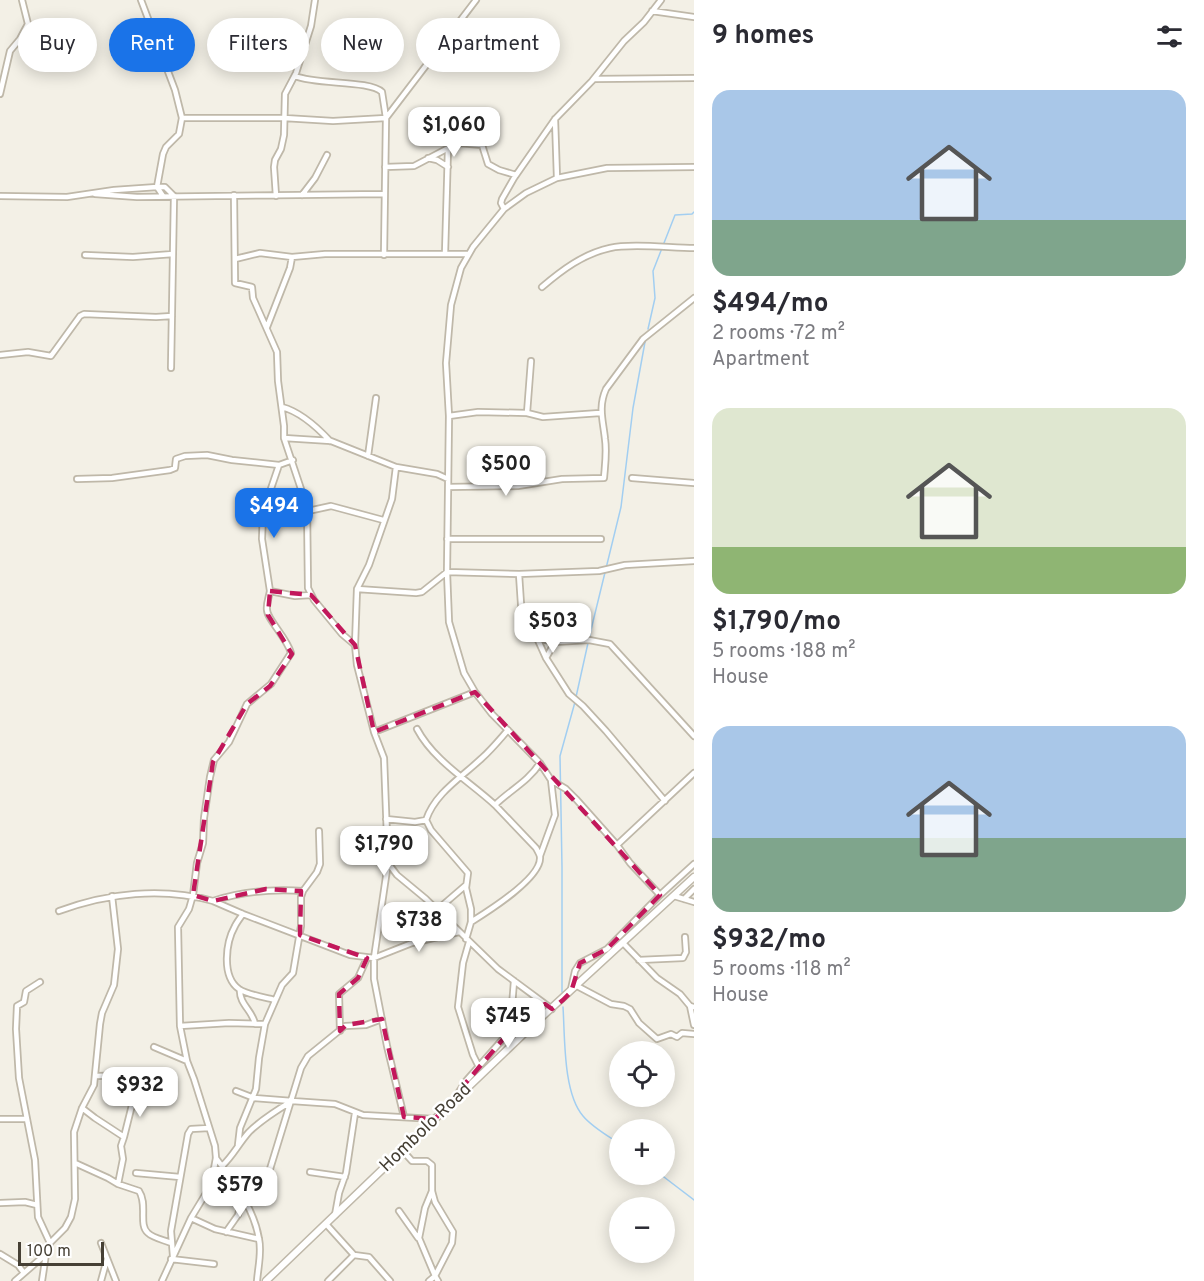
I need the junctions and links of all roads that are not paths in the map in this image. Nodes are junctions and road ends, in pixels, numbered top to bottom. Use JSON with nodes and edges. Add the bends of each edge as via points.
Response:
{"nodes":[{"id":1,"x":22,"y":0,"type":"edge"},
{"id":2,"x":141,"y":0,"type":"edge"},
{"id":3,"x":315,"y":0,"type":"edge"},
{"id":4,"x":476,"y":0,"type":"edge"},
{"id":5,"x":662,"y":0,"type":"edge"},
{"id":6,"x":652,"y":11,"type":"junction"},
{"id":7,"x":694,"y":17,"type":"edge"},
{"id":8,"x":295,"y":76,"type":"junction"},
{"id":9,"x":694,"y":78,"type":"edge"},
{"id":10,"x":594,"y":79,"type":"junction"},
{"id":11,"x":0,"y":94,"type":"edge"},
{"id":12,"x":182,"y":118,"type":"junction"},
{"id":13,"x":284,"y":118,"type":"junction"},
{"id":14,"x":386,"y":118,"type":"junction"},
{"id":15,"x":555,"y":119,"type":"junction"},
{"id":16,"x":448,"y":149,"type":"junction"},
{"id":17,"x":327,"y":155,"type":"dead end"},
{"id":18,"x":428,"y":158,"type":"junction"},
{"id":19,"x":694,"y":166,"type":"edge"},
{"id":20,"x":385,"y":167,"type":"junction"},
{"id":21,"x":448,"y":167,"type":"junction"},
{"id":22,"x":516,"y":174,"type":"junction"},
{"id":23,"x":557,"y":178,"type":"junction"},
{"id":24,"x":158,"y":187,"type":"junction"},
{"id":25,"x":90,"y":194,"type":"junction"},
{"id":26,"x":384,"y":194,"type":"junction"},
{"id":27,"x":234,"y":195,"type":"junction"},
{"id":28,"x":302,"y":195,"type":"junction"},
{"id":29,"x":0,"y":196,"type":"edge"},
{"id":30,"x":163,"y":196,"type":"junction"},
{"id":31,"x":174,"y":196,"type":"junction"},
{"id":32,"x":276,"y":196,"type":"junction"},
{"id":33,"x":504,"y":209,"type":"junction"},
{"id":34,"x":694,"y":248,"type":"edge"},
{"id":35,"x":173,"y":254,"type":"junction"},
{"id":36,"x":445,"y":254,"type":"junction"},
{"id":37,"x":468,"y":254,"type":"junction"},
{"id":38,"x":85,"y":255,"type":"dead end"},
{"id":39,"x":384,"y":255,"type":"junction"},
{"id":40,"x":292,"y":257,"type":"junction"},
{"id":41,"x":235,"y":259,"type":"junction"},
{"id":42,"x":542,"y":287,"type":"dead end"},
{"id":43,"x":694,"y":298,"type":"edge"},
{"id":44,"x":172,"y":316,"type":"junction"},
{"id":45,"x":267,"y":327,"type":"junction"},
{"id":46,"x":0,"y":355,"type":"edge"},
{"id":47,"x":531,"y":361,"type":"dead end"},
{"id":48,"x":171,"y":368,"type":"dead end"},
{"id":49,"x":376,"y":398,"type":"dead end"},
{"id":50,"x":282,"y":407,"type":"junction"},
{"id":51,"x":528,"y":413,"type":"junction"},
{"id":52,"x":600,"y":413,"type":"junction"},
{"id":53,"x":449,"y":416,"type":"junction"},
{"id":54,"x":284,"y":438,"type":"junction"},
{"id":55,"x":331,"y":441,"type":"junction"},
{"id":56,"x":369,"y":456,"type":"junction"},
{"id":57,"x":292,"y":460,"type":"junction"},
{"id":58,"x":279,"y":465,"type":"junction"},
{"id":59,"x":396,"y":467,"type":"junction"},
{"id":60,"x":448,"y":478,"type":"junction"},
{"id":61,"x":632,"y":478,"type":"dead end"},
{"id":62,"x":77,"y":479,"type":"dead end"},
{"id":63,"x":694,"y":483,"type":"edge"},
{"id":64,"x":448,"y":487,"type":"junction"},
{"id":65,"x":308,"y":511,"type":"junction"},
{"id":66,"x":383,"y":520,"type":"junction"},
{"id":67,"x":447,"y":538,"type":"junction"},
{"id":68,"x":601,"y":539,"type":"dead end"},
{"id":69,"x":694,"y":561,"type":"edge"},
{"id":70,"x":447,"y":572,"type":"junction"},
{"id":71,"x":519,"y":574,"type":"junction"},
{"id":72,"x":357,"y":589,"type":"junction"},
{"id":73,"x":270,"y":591,"type":"junction"},
{"id":74,"x":310,"y":595,"type":"junction"},
{"id":75,"x":537,"y":638,"type":"junction"},
{"id":76,"x":555,"y":642,"type":"junction"},
{"id":77,"x":355,"y":645,"type":"junction"},
{"id":78,"x":546,"y":658,"type":"junction"},
{"id":79,"x":475,"y":692,"type":"junction"},
{"id":80,"x":417,"y":729,"type":"dead end"},
{"id":81,"x":508,"y":730,"type":"junction"},
{"id":82,"x":374,"y":732,"type":"junction"},
{"id":83,"x":694,"y":736,"type":"edge"},
{"id":84,"x":540,"y":763,"type":"junction"},
{"id":85,"x":694,"y":772,"type":"edge"},
{"id":86,"x":462,"y":776,"type":"junction"},
{"id":87,"x":551,"y":780,"type":"junction"},
{"id":88,"x":665,"y":801,"type":"junction"},
{"id":89,"x":495,"y":805,"type":"junction"},
{"id":90,"x":386,"y":819,"type":"junction"},
{"id":91,"x":426,"y":820,"type":"junction"},
{"id":92,"x":319,"y":831,"type":"dead end"},
{"id":93,"x":617,"y":845,"type":"junction"},
{"id":94,"x":540,"y":856,"type":"junction"},
{"id":95,"x":388,"y":863,"type":"junction"},
{"id":96,"x":694,"y":864,"type":"edge"},
{"id":97,"x":694,"y":877,"type":"edge"},
{"id":98,"x":466,"y":885,"type":"junction"},
{"id":99,"x":694,"y":889,"type":"edge"},
{"id":100,"x":303,"y":891,"type":"junction"},
{"id":101,"x":194,"y":895,"type":"junction"},
{"id":102,"x":660,"y":895,"type":"junction"},
{"id":103,"x":112,"y":896,"type":"junction"},
{"id":104,"x":674,"y":896,"type":"junction"},
{"id":105,"x":684,"y":899,"type":"junction"},
{"id":106,"x":213,"y":901,"type":"junction"},
{"id":107,"x":694,"y":902,"type":"edge"},
{"id":108,"x":437,"y":910,"type":"junction"},
{"id":109,"x":59,"y":911,"type":"dead end"},
{"id":110,"x":243,"y":914,"type":"junction"},
{"id":111,"x":471,"y":922,"type":"junction"},
{"id":112,"x":459,"y":932,"type":"junction"},
{"id":113,"x":300,"y":935,"type":"junction"},
{"id":114,"x":685,"y":937,"type":"dead end"},
{"id":115,"x":467,"y":941,"type":"junction"},
{"id":116,"x":623,"y":943,"type":"junction"},
{"id":117,"x":367,"y":958,"type":"junction"},
{"id":118,"x":375,"y":958,"type":"junction"},
{"id":119,"x":639,"y":960,"type":"junction"},
{"id":120,"x":514,"y":981,"type":"junction"},
{"id":121,"x":40,"y":982,"type":"dead end"},
{"id":122,"x":577,"y":986,"type":"junction"},
{"id":123,"x":240,"y":990,"type":"junction"},
{"id":124,"x":571,"y":992,"type":"junction"},
{"id":125,"x":275,"y":1000,"type":"junction"},
{"id":126,"x":545,"y":1004,"type":"junction"},
{"id":127,"x":692,"y":1007,"type":"edge"},
{"id":128,"x":552,"y":1009,"type":"junction"},
{"id":129,"x":382,"y":1019,"type":"junction"},
{"id":130,"x":255,"y":1024,"type":"junction"},
{"id":131,"x":265,"y":1024,"type":"junction"},
{"id":132,"x":694,"y":1025,"type":"edge"},
{"id":133,"x":180,"y":1026,"type":"junction"},
{"id":134,"x":340,"y":1031,"type":"junction"},
{"id":135,"x":510,"y":1031,"type":"junction"},
{"id":136,"x":694,"y":1034,"type":"edge"},
{"id":137,"x":154,"y":1047,"type":"dead end"},
{"id":138,"x":187,"y":1061,"type":"junction"},
{"id":139,"x":479,"y":1067,"type":"junction"},
{"id":140,"x":134,"y":1075,"type":"dead end"},
{"id":141,"x":96,"y":1076,"type":"junction"},
{"id":142,"x":236,"y":1091,"type":"dead end"},
{"id":143,"x":135,"y":1093,"type":"dead end"},
{"id":144,"x":254,"y":1098,"type":"junction"},
{"id":145,"x":454,"y":1100,"type":"junction"},
{"id":146,"x":292,"y":1101,"type":"junction"},
{"id":147,"x":82,"y":1108,"type":"junction"},
{"id":148,"x":355,"y":1113,"type":"junction"},
{"id":149,"x":404,"y":1117,"type":"junction"},
{"id":150,"x":0,"y":1119,"type":"edge"},
{"id":151,"x":27,"y":1119,"type":"junction"},
{"id":152,"x":435,"y":1119,"type":"junction"},
{"id":153,"x":209,"y":1128,"type":"junction"},
{"id":154,"x":124,"y":1137,"type":"junction"},
{"id":155,"x":238,"y":1145,"type":"junction"},
{"id":156,"x":403,"y":1151,"type":"junction"},
{"id":157,"x":216,"y":1158,"type":"junction"},
{"id":158,"x":75,"y":1163,"type":"junction"},
{"id":159,"x":222,"y":1166,"type":"junction"},
{"id":160,"x":310,"y":1172,"type":"dead end"},
{"id":161,"x":136,"y":1173,"type":"dead end"},
{"id":162,"x":180,"y":1177,"type":"junction"},
{"id":163,"x":345,"y":1177,"type":"junction"},
{"id":164,"x":118,"y":1184,"type":"junction"},
{"id":165,"x":432,"y":1191,"type":"junction"},
{"id":166,"x":243,"y":1196,"type":"junction"},
{"id":167,"x":0,"y":1203,"type":"edge"},
{"id":168,"x":37,"y":1205,"type":"junction"},
{"id":169,"x":399,"y":1211,"type":"dead end"},
{"id":170,"x":335,"y":1215,"type":"junction"},
{"id":171,"x":191,"y":1218,"type":"junction"},
{"id":172,"x":326,"y":1224,"type":"junction"},
{"id":173,"x":226,"y":1232,"type":"junction"},
{"id":174,"x":419,"y":1238,"type":"junction"},
{"id":175,"x":259,"y":1239,"type":"junction"},
{"id":176,"x":50,"y":1243,"type":"junction"},
{"id":177,"x":101,"y":1243,"type":"dead end"},
{"id":178,"x":171,"y":1243,"type":"junction"},
{"id":179,"x":0,"y":1254,"type":"edge"},
{"id":180,"x":46,"y":1254,"type":"junction"},
{"id":181,"x":354,"y":1255,"type":"junction"},
{"id":182,"x":172,"y":1258,"type":"junction"},
{"id":183,"x":107,"y":1259,"type":"junction"},
{"id":184,"x":214,"y":1264,"type":"dead end"},
{"id":185,"x":24,"y":1272,"type":"junction"},
{"id":186,"x":437,"y":1278,"type":"edge"},
{"id":187,"x":15,"y":1281,"type":"edge"},
{"id":188,"x":42,"y":1281,"type":"edge"},
{"id":189,"x":101,"y":1281,"type":"edge"},
{"id":190,"x":116,"y":1281,"type":"edge"},
{"id":191,"x":162,"y":1281,"type":"edge"},
{"id":192,"x":257,"y":1281,"type":"edge"},
{"id":193,"x":266,"y":1281,"type":"edge"},
{"id":194,"x":328,"y":1281,"type":"edge"},
{"id":195,"x":390,"y":1281,"type":"edge"},
{"id":196,"x":429,"y":1281,"type":"edge"}],
"edges":[{"from":1,"to":11,"type":"street","via":[[28,24],[10,51]]},
{"from":2,"to":12,"type":"street"},
{"from":3,"to":8,"type":"street"},
{"from":4,"to":14,"type":"street"},
{"from":5,"to":6,"type":"street"},
{"from":6,"to":7,"type":"street"},
{"from":6,"to":10,"type":"street"},
{"from":8,"to":13,"type":"street","via":[[285,94]]},
{"from":8,"to":14,"type":"street","via":[[321,83],[378,88]]},
{"from":9,"to":10,"type":"street"},
{"from":10,"to":15,"type":"street"},
{"from":12,"to":13,"type":"street"},
{"from":12,"to":24,"type":"street","via":[[179,134],[163,153]]},
{"from":13,"to":14,"type":"street","via":[[333,122]]},
{"from":13,"to":32,"type":"street","via":[[281,149],[274,167]]},
{"from":14,"to":20,"type":"street"},
{"from":15,"to":22,"type":"street"},
{"from":15,"to":23,"type":"street"},
{"from":16,"to":18,"type":"street"},
{"from":16,"to":21,"type":"street"},
{"from":16,"to":22,"type":"street","via":[[459,143],[482,145],[488,164]]},
{"from":17,"to":28,"type":"street"},
{"from":18,"to":20,"type":"street","via":[[414,166]]},
{"from":18,"to":21,"type":"street"},
{"from":19,"to":23,"type":"street","via":[[607,168]]},
{"from":20,"to":26,"type":"street"},
{"from":21,"to":36,"type":"street"},
{"from":22,"to":33,"type":"street","via":[[502,198]]},
{"from":23,"to":33,"type":"street"},
{"from":24,"to":25,"type":"street"},
{"from":24,"to":30,"type":"street"},
{"from":24,"to":31,"type":"street","via":[[165,187]]},
{"from":25,"to":29,"type":"street"},
{"from":25,"to":30,"type":"street"},
{"from":26,"to":28,"type":"street"},
{"from":26,"to":39,"type":"street"},
{"from":27,"to":31,"type":"street"},
{"from":27,"to":32,"type":"street"},
{"from":27,"to":41,"type":"street"},
{"from":28,"to":32,"type":"street"},
{"from":30,"to":31,"type":"street"},
{"from":31,"to":35,"type":"street"},
{"from":33,"to":37,"type":"street"},
{"from":34,"to":42,"type":"street","via":[[611,248],[574,263]]},
{"from":35,"to":38,"type":"street"},
{"from":35,"to":44,"type":"street"},
{"from":36,"to":37,"type":"street"},
{"from":36,"to":39,"type":"street"},
{"from":37,"to":53,"type":"street","via":[[448,322]]},
{"from":39,"to":40,"type":"street"},
{"from":40,"to":41,"type":"street","via":[[260,253]]},
{"from":40,"to":45,"type":"street"},
{"from":41,"to":45,"type":"street","via":[[235,283],[252,287]]},
{"from":43,"to":52,"type":"street","via":[[643,339],[606,389]]},
{"from":44,"to":46,"type":"street","via":[[84,314],[51,356],[28,352]]},
{"from":44,"to":48,"type":"street"},
{"from":45,"to":50,"type":"street","via":[[277,352]]},
{"from":47,"to":51,"type":"street"},
{"from":49,"to":56,"type":"street"},
{"from":50,"to":54,"type":"street"},
{"from":50,"to":55,"type":"street","via":[[296,412]]},
{"from":51,"to":52,"type":"street","via":[[543,417]]},
{"from":51,"to":53,"type":"street"},
{"from":52,"to":64,"type":"street","via":[[606,440],[604,478],[518,486]]},
{"from":53,"to":60,"type":"street"},
{"from":54,"to":55,"type":"street"},
{"from":54,"to":57,"type":"street"},
{"from":55,"to":56,"type":"street"},
{"from":56,"to":59,"type":"street"},
{"from":57,"to":58,"type":"street"},
{"from":57,"to":65,"type":"street"},
{"from":58,"to":62,"type":"street","via":[[207,455],[185,456],[176,459],[175,468],[170,470]]},
{"from":58,"to":73,"type":"street","via":[[264,512],[262,539]]},
{"from":59,"to":60,"type":"street"},
{"from":59,"to":66,"type":"street","via":[[392,499]]},
{"from":60,"to":64,"type":"street"},
{"from":61,"to":63,"type":"street"},
{"from":64,"to":67,"type":"street"},
{"from":65,"to":66,"type":"street","via":[[331,506]]},
{"from":65,"to":74,"type":"street"},
{"from":66,"to":72,"type":"street"},
{"from":67,"to":68,"type":"street"},
{"from":67,"to":70,"type":"street"},
{"from":69,"to":71,"type":"street","via":[[625,565],[599,572]]},
{"from":70,"to":71,"type":"street"},
{"from":70,"to":72,"type":"street","via":[[416,593]]},
{"from":70,"to":79,"type":"street","via":[[451,628],[464,673]]},
{"from":71,"to":75,"type":"street","via":[[522,619]]},
{"from":72,"to":77,"type":"street"},
{"from":73,"to":74,"type":"street"},
{"from":73,"to":101,"type":"street","via":[[268,615],[291,653],[272,684],[247,704],[232,737],[214,760]]},
{"from":74,"to":77,"type":"street"},
{"from":75,"to":76,"type":"street"},
{"from":75,"to":78,"type":"street"},
{"from":76,"to":78,"type":"street"},
{"from":76,"to":83,"type":"street","via":[[589,640],[610,644]]},
{"from":77,"to":82,"type":"street"},
{"from":78,"to":88,"type":"street","via":[[568,694],[583,706]]},
{"from":79,"to":81,"type":"street"},
{"from":79,"to":82,"type":"street"},
{"from":80,"to":86,"type":"street","via":[[441,761]]},
{"from":81,"to":84,"type":"street"},
{"from":81,"to":86,"type":"street"},
{"from":82,"to":90,"type":"street","via":[[384,758]]},
{"from":84,"to":87,"type":"street"},
{"from":84,"to":89,"type":"street","via":[[533,775]]},
{"from":85,"to":88,"type":"street"},
{"from":86,"to":89,"type":"street"},
{"from":86,"to":91,"type":"street","via":[[436,799]]},
{"from":87,"to":93,"type":"street","via":[[566,789]]},
{"from":87,"to":94,"type":"street","via":[[555,815]]},
{"from":88,"to":93,"type":"street"},
{"from":89,"to":94,"type":"street"},
{"from":90,"to":91,"type":"street"},
{"from":90,"to":95,"type":"street"},
{"from":91,"to":98,"type":"street","via":[[468,873]]},
{"from":92,"to":100,"type":"street","via":[[320,866]]},
{"from":93,"to":102,"type":"street"},
{"from":94,"to":111,"type":"street","via":[[535,871],[515,893]]},
{"from":95,"to":108,"type":"street"},
{"from":95,"to":118,"type":"street"},
{"from":96,"to":102,"type":"street"},
{"from":97,"to":104,"type":"street","name":"Hombolo Road"},
{"from":98,"to":108,"type":"street"},
{"from":98,"to":111,"type":"street"},
{"from":99,"to":105,"type":"street"},
{"from":100,"to":106,"type":"street","via":[[266,889]]},
{"from":100,"to":113,"type":"street"},
{"from":101,"to":103,"type":"street","via":[[169,892]]},
{"from":101,"to":106,"type":"street"},
{"from":101,"to":133,"type":"street","via":[[178,933]]},
{"from":102,"to":124,"type":"street","via":[[607,949],[580,963]]},
{"from":103,"to":109,"type":"street"},
{"from":103,"to":141,"type":"street","via":[[117,962],[111,995],[102,1012]]},
{"from":104,"to":105,"type":"street"},
{"from":104,"to":116,"type":"street","name":"Hombolo Road"},
{"from":105,"to":107,"type":"street"},
{"from":106,"to":110,"type":"street"},
{"from":108,"to":112,"type":"street"},
{"from":110,"to":113,"type":"street"},
{"from":110,"to":123,"type":"street","via":[[229,944],[227,964],[231,980]]},
{"from":111,"to":115,"type":"street"},
{"from":112,"to":115,"type":"street"},
{"from":112,"to":118,"type":"street","via":[[412,943]]},
{"from":113,"to":117,"type":"street","via":[[342,953]]},
{"from":113,"to":125,"type":"street","via":[[293,973]]},
{"from":114,"to":119,"type":"street","via":[[683,958]]},
{"from":115,"to":120,"type":"street"},
{"from":115,"to":139,"type":"street","via":[[458,1005]]},
{"from":116,"to":119,"type":"street"},
{"from":116,"to":122,"type":"street","name":"Hombolo Road"},
{"from":117,"to":118,"type":"street"},
{"from":117,"to":134,"type":"street","via":[[358,978],[339,994]]},
{"from":118,"to":129,"type":"street","via":[[375,986]]},
{"from":119,"to":127,"type":"street"},
{"from":120,"to":126,"type":"street"},
{"from":120,"to":135,"type":"street"},
{"from":121,"to":151,"type":"street","via":[[26,992],[16,1012],[19,1078]]},
{"from":122,"to":124,"type":"street","name":"Hombolo Road"},
{"from":122,"to":136,"type":"street","via":[[627,1008],[657,1039],[671,1034]]},
{"from":123,"to":125,"type":"street"},
{"from":123,"to":130,"type":"street","via":[[242,1002]]},
{"from":124,"to":128,"type":"street","name":"Hombolo Road"},
{"from":125,"to":131,"type":"street"},
{"from":126,"to":128,"type":"street"},
{"from":126,"to":135,"type":"street"},
{"from":127,"to":132,"type":"street"},
{"from":128,"to":145,"type":"street","name":"Hombolo Road"},
{"from":129,"to":134,"type":"street","via":[[366,1025],[348,1025]]},
{"from":129,"to":149,"type":"street"},
{"from":130,"to":131,"type":"street"},
{"from":130,"to":133,"type":"street"},
{"from":131,"to":144,"type":"street"},
{"from":133,"to":138,"type":"street"},
{"from":134,"to":146,"type":"street","via":[[308,1056]]},
{"from":135,"to":139,"type":"street"},
{"from":137,"to":138,"type":"street"},
{"from":138,"to":153,"type":"street"},
{"from":139,"to":145,"type":"street"},
{"from":140,"to":141,"type":"street"},
{"from":141,"to":147,"type":"street"},
{"from":142,"to":144,"type":"street"},
{"from":143,"to":154,"type":"street"},
{"from":144,"to":146,"type":"street"},
{"from":144,"to":155,"type":"street","via":[[240,1128]]},
{"from":145,"to":152,"type":"street","name":"Hombolo Road"},
{"from":146,"to":148,"type":"street","via":[[328,1102]]},
{"from":146,"to":155,"type":"street"},
{"from":146,"to":166,"type":"street","via":[[270,1169]]},
{"from":147,"to":154,"type":"street"},
{"from":147,"to":158,"type":"street","via":[[74,1132]]},
{"from":148,"to":149,"type":"street"},
{"from":148,"to":163,"type":"street"},
{"from":149,"to":152,"type":"street"},
{"from":150,"to":151,"type":"street"},
{"from":151,"to":168,"type":"street","via":[[37,1175]]},
{"from":152,"to":156,"type":"street","name":"Hombolo Road"},
{"from":153,"to":157,"type":"street"},
{"from":153,"to":162,"type":"street","via":[[189,1131]]},
{"from":154,"to":164,"type":"street"},
{"from":155,"to":159,"type":"street"},
{"from":156,"to":165,"type":"street","via":[[412,1161],[430,1162]]},
{"from":156,"to":170,"type":"street","name":"Hombolo Road"},
{"from":157,"to":159,"type":"street"},
{"from":157,"to":171,"type":"street","via":[[211,1185]]},
{"from":158,"to":164,"type":"street"},
{"from":158,"to":176,"type":"street","via":[[71,1217]]},
{"from":159,"to":166,"type":"street"},
{"from":160,"to":163,"type":"street"},
{"from":161,"to":162,"type":"street"},
{"from":162,"to":178,"type":"street"},
{"from":163,"to":170,"type":"street"},
{"from":164,"to":178,"type":"street","via":[[139,1191],[144,1200],[143,1225],[147,1233]]},
{"from":165,"to":174,"type":"street"},
{"from":165,"to":186,"type":"street","via":[[453,1232]]},
{"from":166,"to":173,"type":"street","via":[[238,1215]]},
{"from":166,"to":175,"type":"street"},
{"from":167,"to":168,"type":"street"},
{"from":168,"to":176,"type":"street"},
{"from":169,"to":174,"type":"street"},
{"from":170,"to":172,"type":"street","name":"Hombolo Road"},
{"from":171,"to":173,"type":"street"},
{"from":171,"to":182,"type":"street"},
{"from":172,"to":181,"type":"street"},
{"from":172,"to":193,"type":"street","name":"Hombolo Road"},
{"from":173,"to":175,"type":"street"},
{"from":174,"to":186,"type":"street"},
{"from":175,"to":192,"type":"street"},
{"from":176,"to":180,"type":"street"},
{"from":177,"to":183,"type":"street"},
{"from":178,"to":182,"type":"street"},
{"from":179,"to":185,"type":"street"},
{"from":180,"to":185,"type":"street"},
{"from":180,"to":188,"type":"street"},
{"from":181,"to":194,"type":"street"},
{"from":181,"to":195,"type":"street","via":[[369,1257]]},
{"from":182,"to":184,"type":"street"},
{"from":182,"to":191,"type":"street"},
{"from":183,"to":189,"type":"street"},
{"from":183,"to":190,"type":"street"},
{"from":185,"to":187,"type":"street"},
{"from":186,"to":196,"type":"street"}]}
